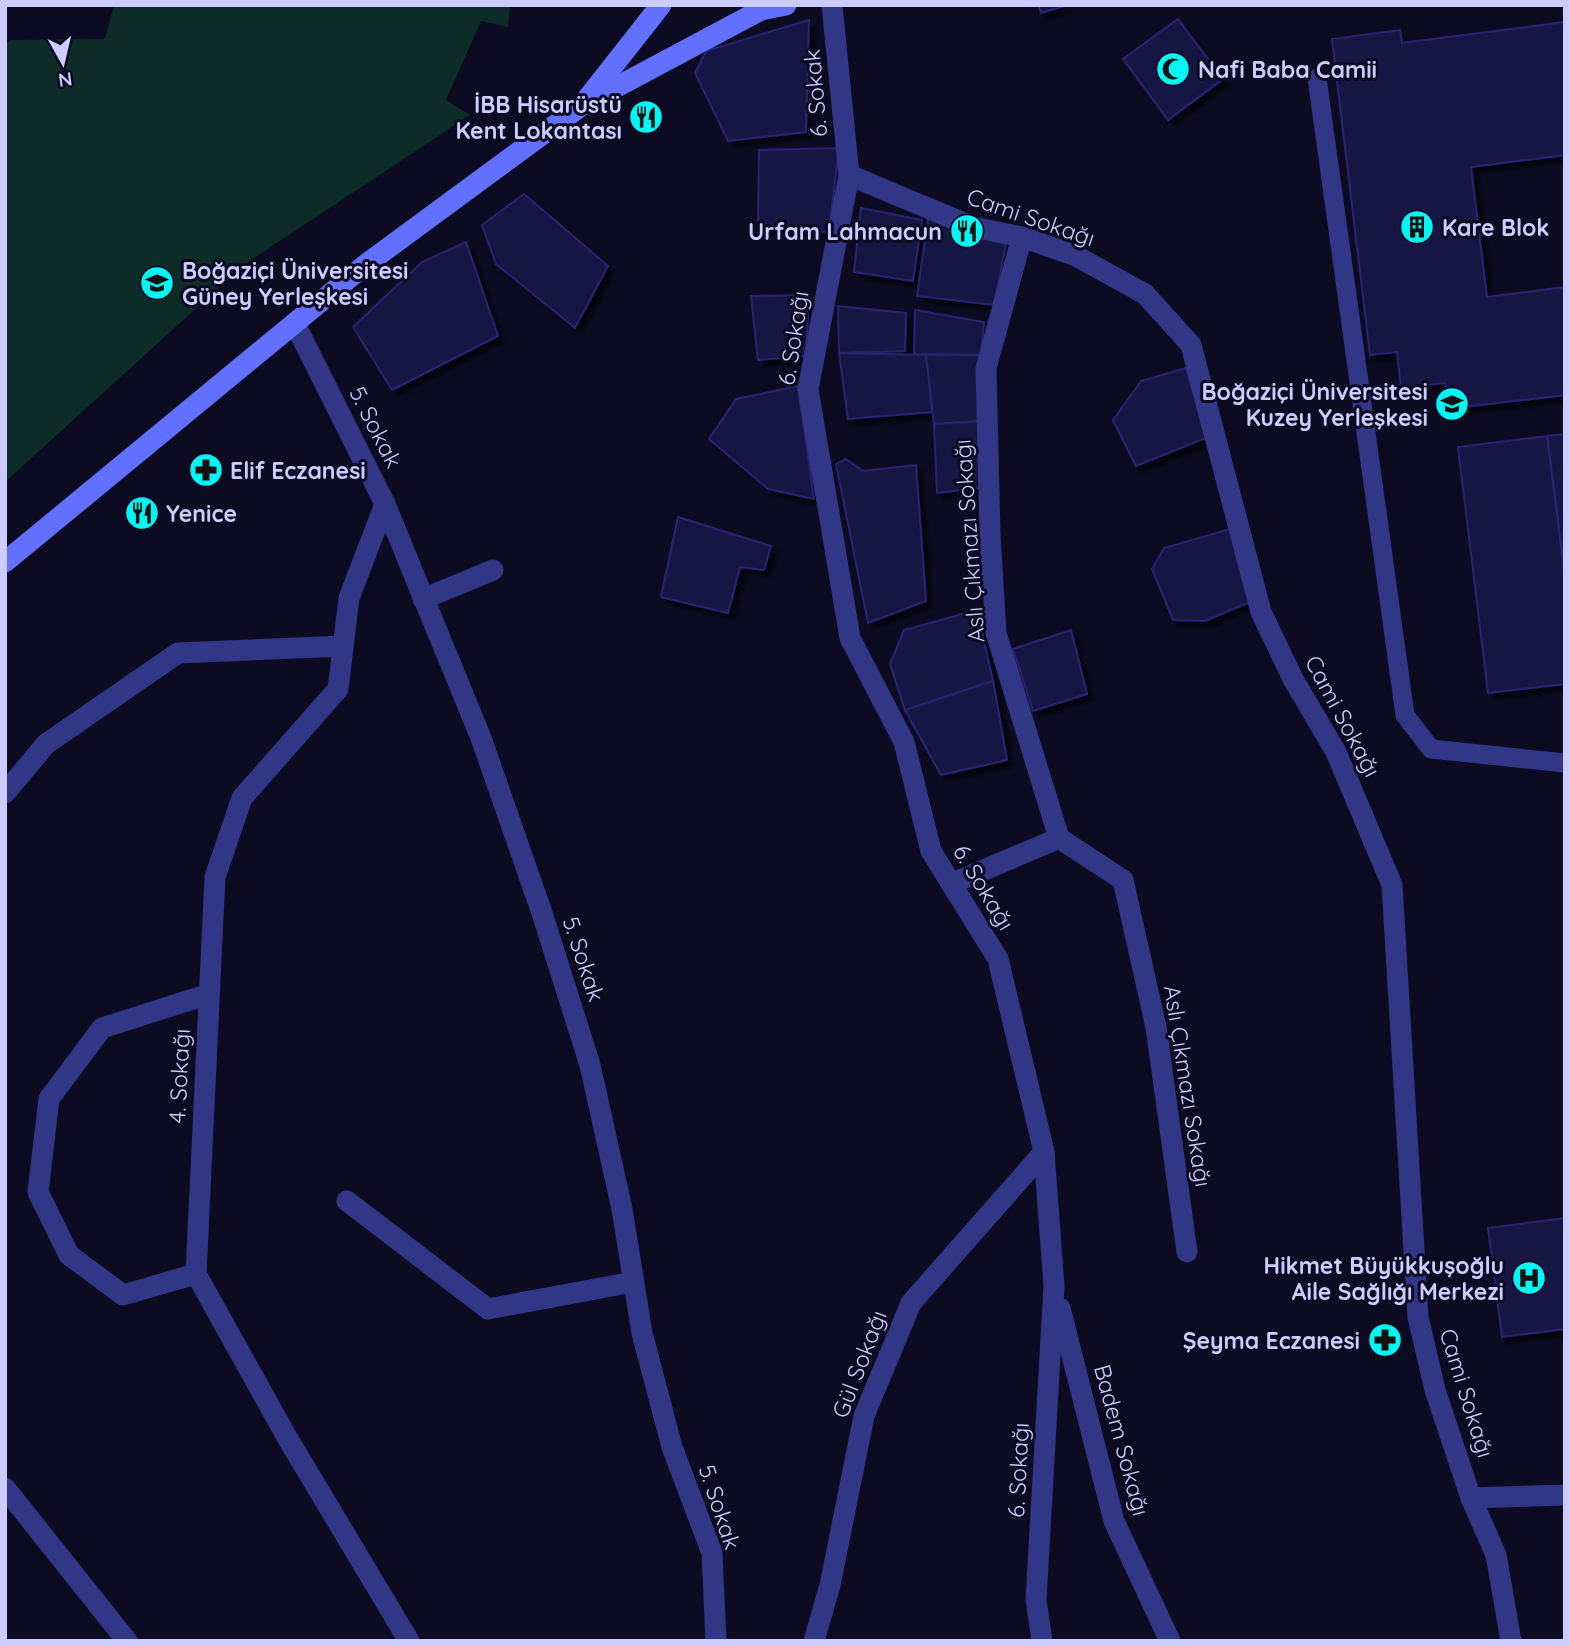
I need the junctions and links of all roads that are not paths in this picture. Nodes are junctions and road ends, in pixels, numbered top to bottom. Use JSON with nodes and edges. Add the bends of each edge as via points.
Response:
{"nodes":[{"id":1,"x":661,"y":5,"type":"edge"},
{"id":2,"x":786,"y":5,"type":"edge"},
{"id":3,"x":832,"y":5,"type":"edge"},
{"id":4,"x":758,"y":8,"type":"edge"},
{"id":5,"x":1317,"y":78,"type":"dead end"},
{"id":6,"x":581,"y":106,"type":"junction"},
{"id":7,"x":849,"y":175,"type":"junction"},
{"id":8,"x":1023,"y":237,"type":"junction"},
{"id":9,"x":295,"y":324,"type":"junction"},
{"id":10,"x":385,"y":504,"type":"junction"},
{"id":11,"x":5,"y":562,"type":"edge"},
{"id":12,"x":493,"y":570,"type":"dead end"},
{"id":13,"x":424,"y":598,"type":"junction"},
{"id":14,"x":344,"y":646,"type":"junction"},
{"id":15,"x":1565,"y":763,"type":"edge"},
{"id":16,"x":5,"y":793,"type":"edge"},
{"id":17,"x":1059,"y":838,"type":"junction"},
{"id":18,"x":951,"y":884,"type":"junction"},
{"id":19,"x":209,"y":994,"type":"junction"},
{"id":20,"x":1044,"y":1152,"type":"junction"},
{"id":21,"x":347,"y":1201,"type":"dead end"},
{"id":22,"x":1187,"y":1252,"type":"dead end"},
{"id":23,"x":196,"y":1274,"type":"junction"},
{"id":24,"x":633,"y":1282,"type":"junction"},
{"id":25,"x":1054,"y":1286,"type":"junction"},
{"id":26,"x":5,"y":1488,"type":"edge"},
{"id":27,"x":1565,"y":1495,"type":"edge"},
{"id":28,"x":1471,"y":1498,"type":"junction"},
{"id":29,"x":409,"y":1638,"type":"edge"},
{"id":30,"x":127,"y":1641,"type":"edge"},
{"id":31,"x":716,"y":1641,"type":"edge"},
{"id":32,"x":814,"y":1641,"type":"edge"},
{"id":33,"x":1042,"y":1641,"type":"edge"},
{"id":34,"x":1170,"y":1641,"type":"edge"},
{"id":35,"x":1511,"y":1641,"type":"edge"}],
"edges":[{"from":1,"to":6,"type":"main road"},
{"from":2,"to":4,"type":"main road"},
{"from":3,"to":7,"type":"street","name":"6. Sokak"},
{"from":4,"to":6,"type":"main road"},
{"from":5,"to":15,"type":"lane","via":[[1405,715],[1431,749]]},
{"from":6,"to":9,"type":"main road","via":[[365,265]]},
{"from":7,"to":8,"type":"street","name":"Cami Sokağı","via":[[973,226]]},
{"from":7,"to":18,"type":"street","name":"6. Sokağı","via":[[808,389],[850,638],[904,742],[931,851]]},
{"from":8,"to":17,"type":"street","name":"Aslı Çıkmazı Sokağı","via":[[986,369],[990,547],[996,633]]},
{"from":8,"to":28,"type":"street","name":"Cami Sokağı","via":[[1076,256],[1145,294],[1191,345],[1261,612],[1336,752],[1392,885],[1418,1318]]},
{"from":9,"to":10,"type":"street","name":"5. Sokak"},
{"from":9,"to":11,"type":"main road"},
{"from":10,"to":13,"type":"street","name":"5. Sokak"},
{"from":10,"to":14,"type":"street","name":"4. Sokağı","via":[[349,598]]},
{"from":12,"to":13,"type":"street"},
{"from":13,"to":24,"type":"street","name":"5. Sokak","via":[[481,738],[590,1065]]},
{"from":14,"to":16,"type":"street","via":[[178,653],[46,744]]},
{"from":14,"to":19,"type":"street","name":"4. Sokağı","via":[[338,689],[242,798],[215,877]]},
{"from":17,"to":18,"type":"street"},
{"from":17,"to":22,"type":"street","name":"Aslı Çıkmazı Sokağı","via":[[1123,880],[1156,1027]]},
{"from":18,"to":20,"type":"street","name":"6. Sokağı","via":[[998,960]]},
{"from":19,"to":23,"type":"street","name":"4. Sokağı"},
{"from":19,"to":23,"type":"street","via":[[102,1028],[50,1099],[38,1192],[69,1255],[123,1295]]},
{"from":20,"to":25,"type":"street","name":"6. Sokağı"},
{"from":20,"to":32,"type":"street","name":"Gül Sokağı","via":[[911,1303],[864,1416]]},
{"from":21,"to":24,"type":"street","via":[[488,1309]]},
{"from":23,"to":29,"type":"street","via":[[288,1439]]},
{"from":24,"to":31,"type":"street","name":"5. Sokak","via":[[672,1447],[712,1553]]},
{"from":25,"to":33,"type":"street","name":"6. Sokağı","via":[[1037,1600]]},
{"from":25,"to":34,"type":"street","name":"Badem Sokağı","via":[[1114,1521]]},
{"from":26,"to":30,"type":"street"},
{"from":27,"to":28,"type":"street"},
{"from":28,"to":35,"type":"street","name":"Cami Sokağı","via":[[1496,1555]]}]}
